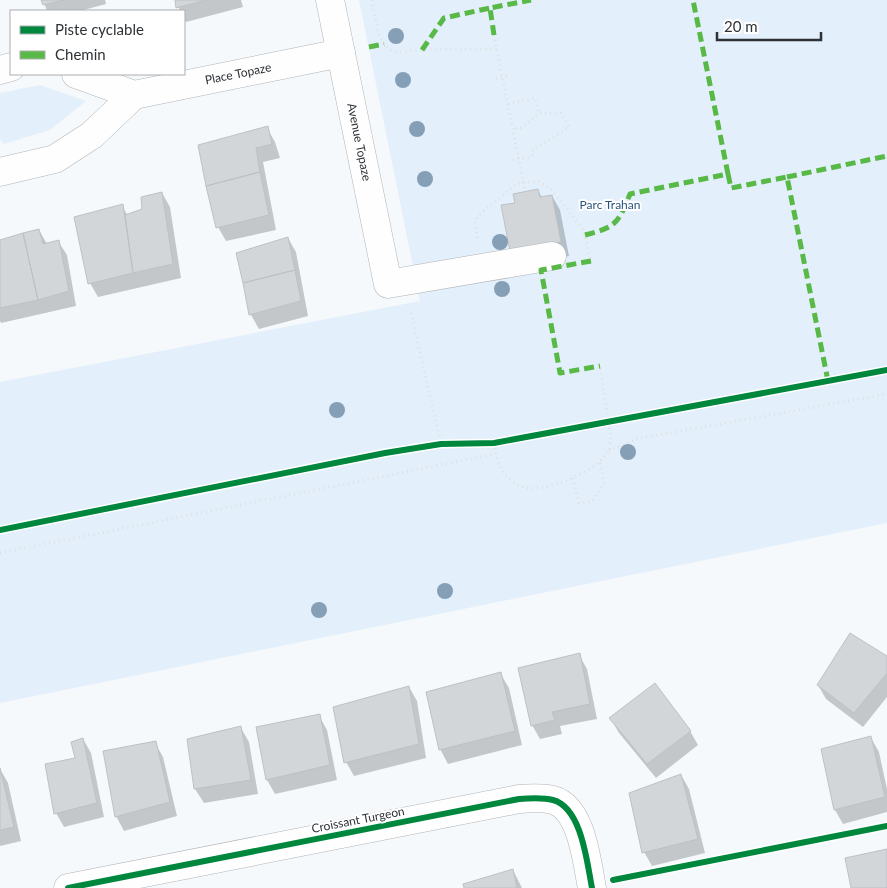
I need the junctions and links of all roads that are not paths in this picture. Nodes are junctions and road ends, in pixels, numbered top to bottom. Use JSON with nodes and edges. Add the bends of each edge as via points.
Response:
{"nodes":[{"id":1,"x":330,"y":0,"type":"edge"},
{"id":2,"x":341,"y":53,"type":"junction"},
{"id":3,"x":79,"y":75,"type":"edge"},
{"id":4,"x":134,"y":95,"type":"junction"},
{"id":5,"x":0,"y":172,"type":"edge"},
{"id":6,"x":552,"y":256,"type":"dead end"},
{"id":7,"x":68,"y":888,"type":"edge"},
{"id":8,"x":592,"y":888,"type":"edge"}],
"edges":[{"from":1,"to":2,"type":"street","name":"Avenue Topaze"},
{"from":2,"to":4,"type":"street","name":"Place Topaze"},
{"from":2,"to":6,"type":"street","name":"Avenue Topaze","via":[[388,284]]},
{"from":3,"to":4,"type":"street"},
{"from":4,"to":5,"type":"street","via":[[92,136],[55,159]]},
{"from":7,"to":8,"type":"street","name":"Croissant Turgeon","via":[[518,799],[538,798],[554,800],[565,806],[575,819]]}]}
